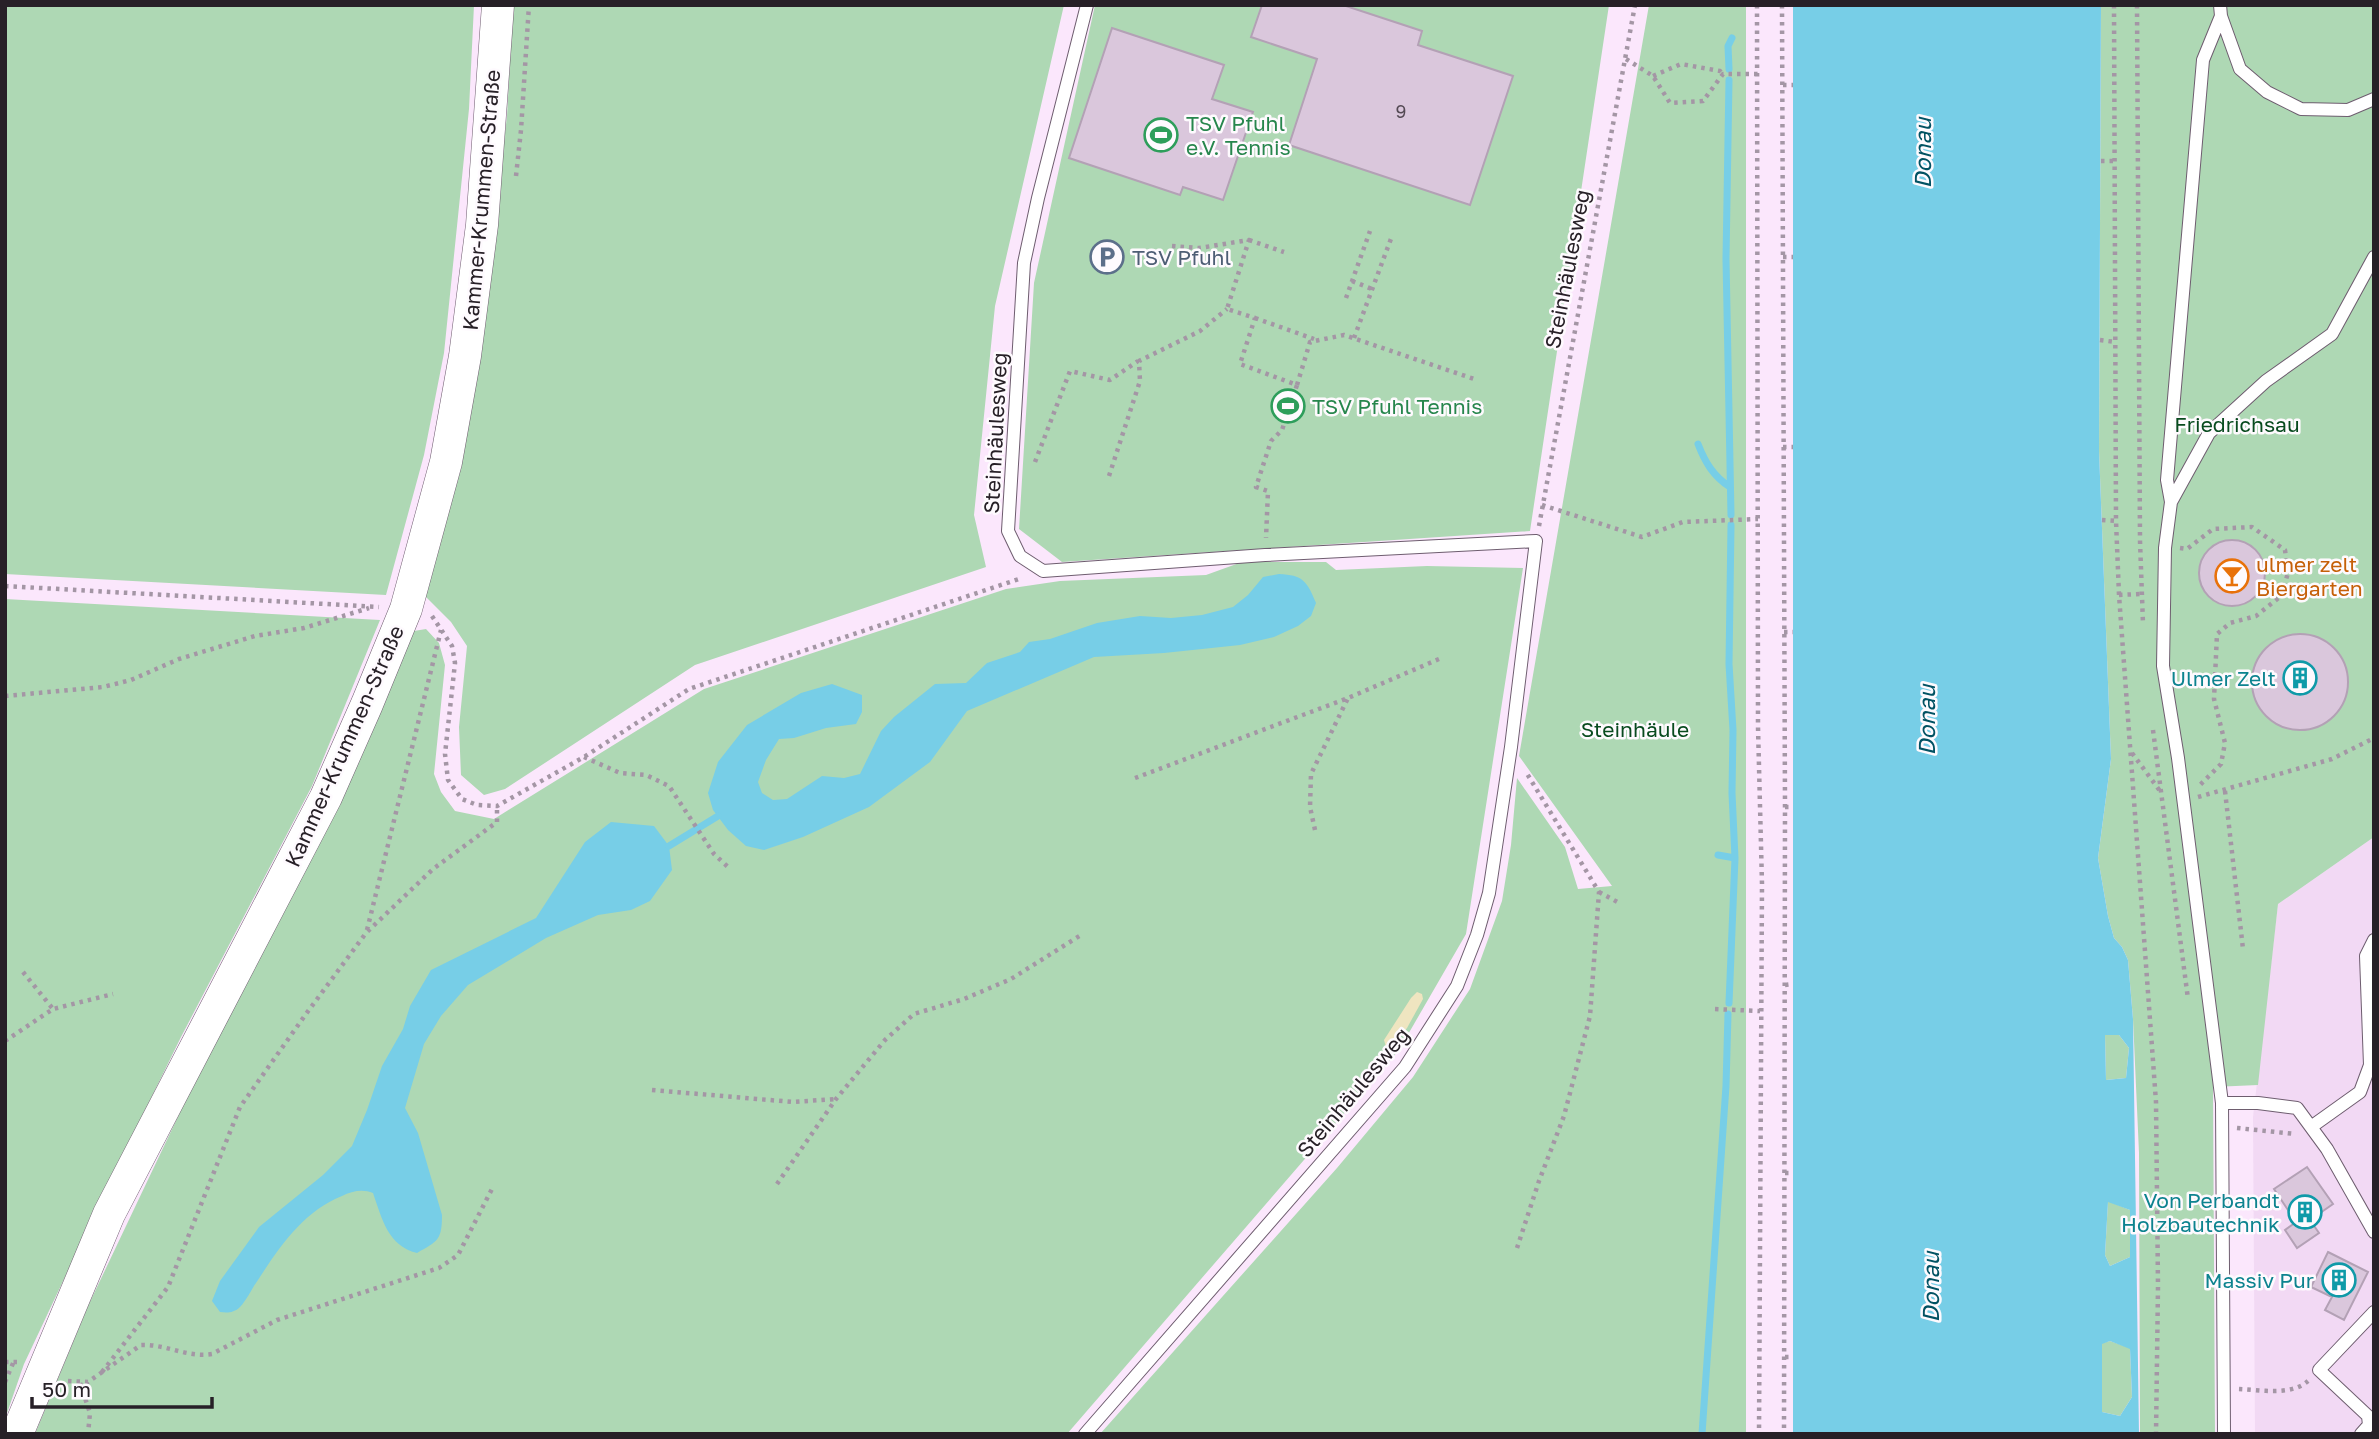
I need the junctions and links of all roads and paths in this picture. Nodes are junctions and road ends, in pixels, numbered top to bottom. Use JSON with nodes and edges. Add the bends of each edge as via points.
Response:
{"nodes":[{"id":1,"x":498,"y":5,"type":"edge"},
{"id":2,"x":1087,"y":5,"type":"edge"},
{"id":3,"x":1635,"y":5,"type":"edge"},
{"id":4,"x":1757,"y":5,"type":"edge"},
{"id":5,"x":1782,"y":5,"type":"edge"},
{"id":6,"x":2114,"y":5,"type":"edge"},
{"id":7,"x":2137,"y":5,"type":"edge"},
{"id":8,"x":2220,"y":11,"type":"edge"},
{"id":9,"x":1626,"y":59,"type":"junction"},
{"id":10,"x":1723,"y":74,"type":"junction"},
{"id":11,"x":1758,"y":74,"type":"junction"},
{"id":12,"x":1653,"y":76,"type":"junction"},
{"id":13,"x":1783,"y":85,"type":"junction"},
{"id":14,"x":1793,"y":85,"type":"dead end"},
{"id":15,"x":2374,"y":99,"type":"edge"},
{"id":16,"x":2101,"y":161,"type":"dead end"},
{"id":17,"x":2114,"y":161,"type":"junction"},
{"id":18,"x":1370,"y":231,"type":"dead end"},
{"id":19,"x":1392,"y":236,"type":"dead end"},
{"id":20,"x":1250,"y":240,"type":"junction"},
{"id":21,"x":1172,"y":246,"type":"dead end"},
{"id":22,"x":1284,"y":252,"type":"dead end"},
{"id":23,"x":1783,"y":257,"type":"junction"},
{"id":24,"x":1793,"y":257,"type":"dead end"},
{"id":25,"x":2374,"y":257,"type":"edge"},
{"id":26,"x":1352,"y":281,"type":"junction"},
{"id":27,"x":1372,"y":289,"type":"junction"},
{"id":28,"x":1346,"y":298,"type":"dead end"},
{"id":29,"x":1227,"y":309,"type":"junction"},
{"id":30,"x":1255,"y":318,"type":"junction"},
{"id":31,"x":1354,"y":338,"type":"junction"},
{"id":32,"x":1315,"y":340,"type":"junction"},
{"id":33,"x":2100,"y":340,"type":"dead end"},
{"id":34,"x":2115,"y":342,"type":"junction"},
{"id":35,"x":1139,"y":360,"type":"junction"},
{"id":36,"x":1477,"y":380,"type":"dead end"},
{"id":37,"x":1297,"y":385,"type":"junction"},
{"id":38,"x":1783,"y":447,"type":"junction"},
{"id":39,"x":1793,"y":447,"type":"dead end"},
{"id":40,"x":1035,"y":462,"type":"dead end"},
{"id":41,"x":1109,"y":476,"type":"dead end"},
{"id":42,"x":2171,"y":502,"type":"junction"},
{"id":43,"x":1542,"y":505,"type":"junction"},
{"id":44,"x":1758,"y":519,"type":"junction"},
{"id":45,"x":2102,"y":520,"type":"dead end"},
{"id":46,"x":2116,"y":522,"type":"junction"},
{"id":47,"x":1536,"y":541,"type":"junction"},
{"id":48,"x":2165,"y":548,"type":"junction"},
{"id":49,"x":1265,"y":555,"type":"junction"},
{"id":50,"x":1043,"y":571,"type":"junction"},
{"id":51,"x":5,"y":586,"type":"edge"},
{"id":52,"x":2141,"y":594,"type":"junction"},
{"id":53,"x":2119,"y":595,"type":"junction"},
{"id":54,"x":432,"y":615,"type":"dead end"},
{"id":55,"x":442,"y":629,"type":"junction"},
{"id":56,"x":2144,"y":631,"type":"dead end"},
{"id":57,"x":1784,"y":632,"type":"junction"},
{"id":58,"x":1793,"y":632,"type":"dead end"},
{"id":59,"x":1439,"y":659,"type":"dead end"},
{"id":60,"x":5,"y":696,"type":"edge"},
{"id":61,"x":1348,"y":698,"type":"junction"},
{"id":62,"x":2151,"y":718,"type":"dead end"},
{"id":63,"x":2374,"y":738,"type":"edge"},
{"id":64,"x":1511,"y":747,"type":"junction"},
{"id":65,"x":2132,"y":752,"type":"junction"},
{"id":66,"x":584,"y":757,"type":"junction"},
{"id":67,"x":1135,"y":778,"type":"dead end"},
{"id":68,"x":2160,"y":791,"type":"junction"},
{"id":69,"x":2225,"y":791,"type":"junction"},
{"id":70,"x":2184,"y":801,"type":"junction"},
{"id":71,"x":497,"y":806,"type":"junction"},
{"id":72,"x":1785,"y":807,"type":"junction"},
{"id":73,"x":1793,"y":807,"type":"dead end"},
{"id":74,"x":1315,"y":830,"type":"dead end"},
{"id":75,"x":727,"y":867,"type":"dead end"},
{"id":76,"x":1599,"y":892,"type":"junction"},
{"id":77,"x":1621,"y":904,"type":"dead end"},
{"id":78,"x":366,"y":933,"type":"junction"},
{"id":79,"x":1081,"y":935,"type":"dead end"},
{"id":80,"x":2374,"y":940,"type":"edge"},
{"id":81,"x":2243,"y":949,"type":"dead end"},
{"id":82,"x":23,"y":972,"type":"dead end"},
{"id":83,"x":1793,"y":984,"type":"dead end"},
{"id":84,"x":1785,"y":985,"type":"junction"},
{"id":85,"x":113,"y":994,"type":"dead end"},
{"id":86,"x":2189,"y":1006,"type":"dead end"},
{"id":87,"x":53,"y":1009,"type":"junction"},
{"id":88,"x":1715,"y":1009,"type":"dead end"},
{"id":89,"x":1760,"y":1011,"type":"junction"},
{"id":90,"x":5,"y":1041,"type":"edge"},
{"id":91,"x":652,"y":1090,"type":"dead end"},
{"id":92,"x":836,"y":1099,"type":"junction"},
{"id":93,"x":2222,"y":1103,"type":"junction"},
{"id":94,"x":2222,"y":1127,"type":"junction"},
{"id":95,"x":2309,"y":1131,"type":"junction"},
{"id":96,"x":1785,"y":1173,"type":"junction"},
{"id":97,"x":1793,"y":1173,"type":"dead end"},
{"id":98,"x":777,"y":1184,"type":"dead end"},
{"id":99,"x":493,"y":1187,"type":"dead end"},
{"id":100,"x":2374,"y":1233,"type":"edge"},
{"id":101,"x":1517,"y":1248,"type":"dead end"},
{"id":102,"x":2374,"y":1312,"type":"edge"},
{"id":103,"x":1785,"y":1357,"type":"junction"},
{"id":104,"x":1793,"y":1357,"type":"dead end"},
{"id":105,"x":5,"y":1362,"type":"edge"},
{"id":106,"x":2319,"y":1370,"type":"junction"},
{"id":107,"x":102,"y":1372,"type":"junction"},
{"id":108,"x":5,"y":1382,"type":"edge"},
{"id":109,"x":72,"y":1382,"type":"dead end"},
{"id":110,"x":80,"y":1383,"type":"junction"},
{"id":111,"x":2224,"y":1389,"type":"junction"},
{"id":112,"x":17,"y":1434,"type":"edge"},
{"id":113,"x":88,"y":1434,"type":"edge"},
{"id":114,"x":1085,"y":1434,"type":"edge"},
{"id":115,"x":1759,"y":1434,"type":"edge"},
{"id":116,"x":1784,"y":1434,"type":"edge"},
{"id":117,"x":2156,"y":1434,"type":"edge"},
{"id":118,"x":2224,"y":1434,"type":"edge"},
{"id":119,"x":2361,"y":1434,"type":"edge"}],
"edges":[{"from":1,"to":112,"type":"street","name":"Kammer-Krummen-Straße","via":[[482,225],[465,356],[446,462],[406,609],[326,797],[109,1213]]},
{"from":2,"to":50,"type":"lane","name":"Steinhäulesweg","via":[[1024,263],[1008,531],[1020,556]]},
{"from":3,"to":9,"type":"path","name":"Steinhäulesweg"},
{"from":4,"to":11,"type":"path"},
{"from":5,"to":13,"type":"path"},
{"from":6,"to":17,"type":"path"},
{"from":7,"to":52,"type":"path"},
{"from":8,"to":15,"type":"lane","via":[[2240,69],[2267,92],[2301,108],[2348,110]]},
{"from":8,"to":42,"type":"lane","via":[[2203,60],[2167,480]]},
{"from":9,"to":12,"type":"path"},
{"from":9,"to":43,"type":"path","name":"Steinhäulesweg"},
{"from":10,"to":11,"type":"path"},
{"from":10,"to":12,"type":"path","via":[[1681,64]]},
{"from":10,"to":12,"type":"path","via":[[1703,101],[1670,103]]},
{"from":11,"to":44,"type":"path"},
{"from":13,"to":14,"type":"path"},
{"from":13,"to":23,"type":"path"},
{"from":16,"to":17,"type":"path"},
{"from":17,"to":34,"type":"path"},
{"from":18,"to":26,"type":"path"},
{"from":19,"to":27,"type":"path"},
{"from":20,"to":21,"type":"path","via":[[1199,248]]},
{"from":20,"to":22,"type":"path"},
{"from":20,"to":29,"type":"path"},
{"from":23,"to":24,"type":"path"},
{"from":23,"to":38,"type":"path"},
{"from":25,"to":42,"type":"lane","via":[[2332,334],[2266,381],[2209,433]]},
{"from":26,"to":27,"type":"path"},
{"from":26,"to":28,"type":"path"},
{"from":27,"to":31,"type":"path"},
{"from":29,"to":30,"type":"path"},
{"from":29,"to":35,"type":"path","via":[[1200,331]]},
{"from":30,"to":32,"type":"path"},
{"from":30,"to":37,"type":"path","via":[[1240,364]]},
{"from":31,"to":32,"type":"path","via":[[1344,335]]},
{"from":31,"to":36,"type":"path"},
{"from":32,"to":37,"type":"path","via":[[1310,342]]},
{"from":33,"to":34,"type":"path"},
{"from":34,"to":46,"type":"path"},
{"from":35,"to":40,"type":"path","via":[[1110,380],[1070,371]]},
{"from":35,"to":41,"type":"path","via":[[1140,381]]},
{"from":37,"to":49,"type":"path","via":[[1256,487],[1268,491]]},
{"from":38,"to":39,"type":"path"},
{"from":38,"to":57,"type":"path"},
{"from":42,"to":48,"type":"lane"},
{"from":43,"to":44,"type":"path","via":[[1642,537],[1683,522]]},
{"from":43,"to":47,"type":"path","name":"Steinhäulesweg"},
{"from":44,"to":89,"type":"path"},
{"from":45,"to":46,"type":"path"},
{"from":46,"to":53,"type":"path"},
{"from":47,"to":49,"type":"lane"},
{"from":47,"to":64,"type":"lane","name":"Steinhäulesweg"},
{"from":48,"to":70,"type":"lane","via":[[2163,666]]},
{"from":48,"to":70,"type":"path","via":[[2187,549],[2213,529],[2252,527],[2285,550],[2288,573],[2281,596],[2256,616],[2230,623],[2217,634],[2214,699],[2225,743],[2221,764]]},
{"from":49,"to":50,"type":"lane"},
{"from":50,"to":66,"type":"path","via":[[689,689]]},
{"from":51,"to":60,"type":"path","via":[[373,607],[242,640],[103,687]]},
{"from":52,"to":53,"type":"path"},
{"from":52,"to":56,"type":"path"},
{"from":53,"to":65,"type":"path"},
{"from":54,"to":55,"type":"path"},
{"from":55,"to":71,"type":"path","via":[[455,663],[445,754],[448,780],[462,799]]},
{"from":55,"to":78,"type":"path"},
{"from":57,"to":58,"type":"path"},
{"from":57,"to":72,"type":"path"},
{"from":59,"to":61,"type":"path"},
{"from":61,"to":67,"type":"path"},
{"from":61,"to":74,"type":"path","via":[[1311,774]]},
{"from":62,"to":68,"type":"path"},
{"from":63,"to":69,"type":"path","via":[[2332,759]]},
{"from":64,"to":76,"type":"path"},
{"from":64,"to":114,"type":"lane","name":"Steinhäulesweg","via":[[1489,893],[1457,986],[1405,1066]]},
{"from":65,"to":68,"type":"path"},
{"from":65,"to":117,"type":"path","via":[[2156,1102]]},
{"from":66,"to":71,"type":"path"},
{"from":66,"to":75,"type":"path","via":[[669,786]]},
{"from":68,"to":86,"type":"path"},
{"from":69,"to":70,"type":"path"},
{"from":69,"to":81,"type":"path"},
{"from":70,"to":93,"type":"lane"},
{"from":71,"to":78,"type":"path","via":[[497,822],[433,869]]},
{"from":72,"to":73,"type":"path"},
{"from":72,"to":84,"type":"path"},
{"from":76,"to":77,"type":"path"},
{"from":76,"to":101,"type":"path","via":[[1590,1016],[1564,1116]]},
{"from":78,"to":107,"type":"path","via":[[240,1107],[167,1287]]},
{"from":79,"to":92,"type":"path","via":[[1011,979],[914,1014],[885,1040]]},
{"from":80,"to":95,"type":"lane","via":[[2366,956],[2370,1065],[2360,1092]]},
{"from":82,"to":87,"type":"path"},
{"from":83,"to":84,"type":"path"},
{"from":84,"to":96,"type":"path"},
{"from":85,"to":87,"type":"path"},
{"from":87,"to":90,"type":"path"},
{"from":88,"to":89,"type":"path"},
{"from":89,"to":115,"type":"path"},
{"from":91,"to":92,"type":"path","via":[[793,1102]]},
{"from":92,"to":98,"type":"path"},
{"from":93,"to":94,"type":"lane"},
{"from":93,"to":95,"type":"lane","via":[[2297,1108]]},
{"from":94,"to":95,"type":"path"},
{"from":94,"to":111,"type":"lane"},
{"from":95,"to":100,"type":"lane","via":[[2327,1149]]},
{"from":96,"to":97,"type":"path"},
{"from":96,"to":103,"type":"path"},
{"from":99,"to":107,"type":"path","via":[[457,1255],[439,1268],[277,1320],[212,1354],[141,1345]]},
{"from":102,"to":106,"type":"lane"},
{"from":103,"to":104,"type":"path"},
{"from":103,"to":116,"type":"path"},
{"from":105,"to":108,"type":"path","via":[[15,1361]]},
{"from":106,"to":111,"type":"path","via":[[2301,1388]]},
{"from":106,"to":119,"type":"lane","via":[[2368,1416],[2369,1426]]},
{"from":107,"to":110,"type":"path"},
{"from":109,"to":110,"type":"path"},
{"from":110,"to":113,"type":"path","via":[[90,1412]]},
{"from":111,"to":118,"type":"lane"}]}
